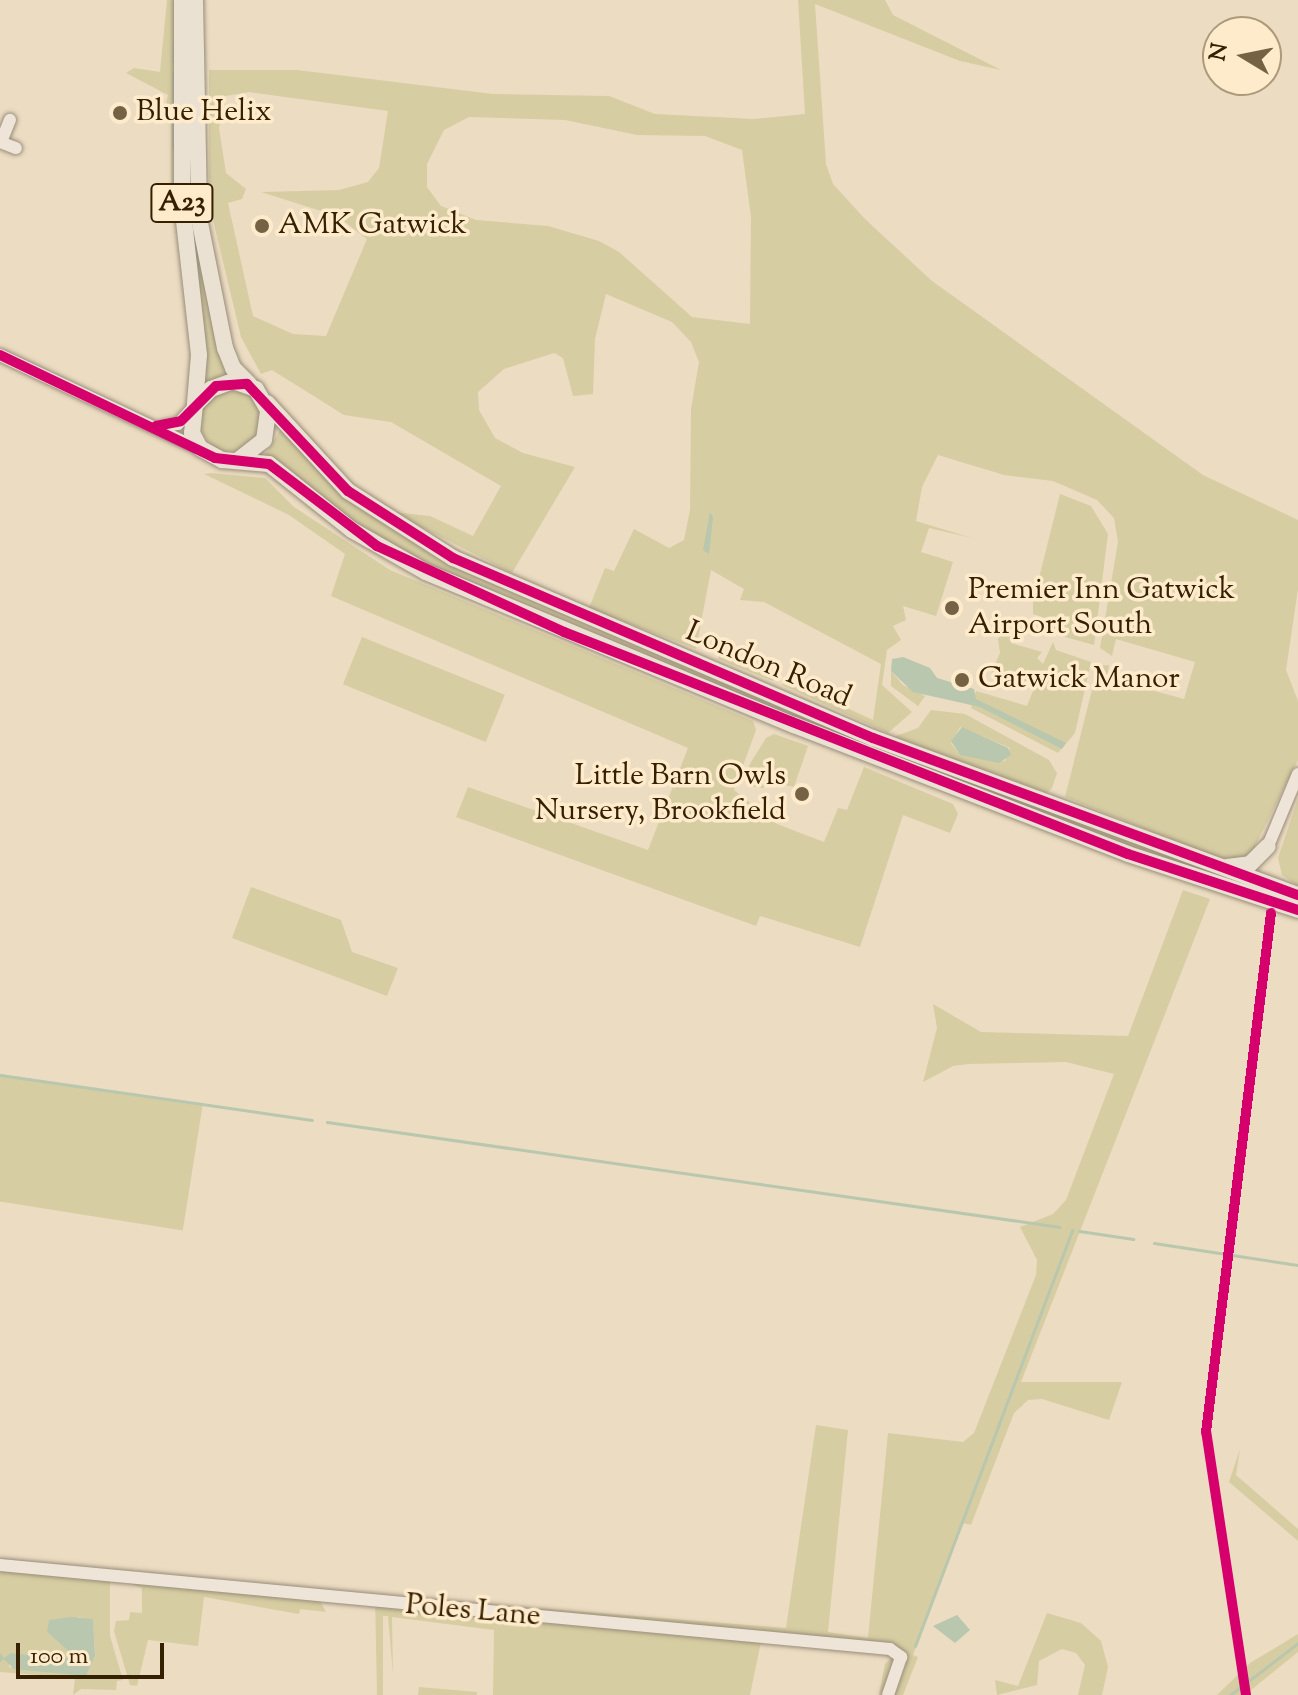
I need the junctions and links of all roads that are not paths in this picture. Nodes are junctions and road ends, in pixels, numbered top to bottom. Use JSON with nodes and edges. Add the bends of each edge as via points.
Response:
{"nodes":[{"id":1,"x":182,"y":0,"type":"edge"},
{"id":2,"x":195,"y":0,"type":"edge"},
{"id":3,"x":10,"y":120,"type":"dead end"},
{"id":4,"x":0,"y":142,"type":"edge"},
{"id":5,"x":16,"y":148,"type":"dead end"},
{"id":6,"x":0,"y":355,"type":"edge"},
{"id":7,"x":253,"y":387,"type":"junction"},
{"id":8,"x":266,"y":402,"type":"junction"},
{"id":9,"x":194,"y":406,"type":"junction"},
{"id":10,"x":155,"y":425,"type":"junction"},
{"id":11,"x":204,"y":452,"type":"junction"},
{"id":12,"x":237,"y":461,"type":"junction"},
{"id":13,"x":1298,"y":774,"type":"edge"},
{"id":14,"x":1268,"y":846,"type":"junction"},
{"id":15,"x":1192,"y":859,"type":"junction"},
{"id":16,"x":1290,"y":893,"type":"edge"},
{"id":17,"x":1298,"y":910,"type":"edge"},
{"id":18,"x":0,"y":1565,"type":"edge"},
{"id":19,"x":888,"y":1695,"type":"edge"}],
"edges":[{"from":1,"to":9,"type":"main road","number":"A23","via":[[182,218],[199,355]]},
{"from":2,"to":7,"type":"main road","number":"A23","via":[[195,152],[202,234],[225,348],[236,372]]},
{"from":3,"to":4,"type":"street"},
{"from":4,"to":5,"type":"street"},
{"from":6,"to":10,"type":"street"},
{"from":7,"to":8,"type":"main road"},
{"from":7,"to":9,"type":"main road","via":[[224,383]]},
{"from":8,"to":12,"type":"main road","via":[[266,437]]},
{"from":8,"to":15,"type":"main road","name":"London Road","via":[[348,491],[453,558],[873,738]]},
{"from":9,"to":10,"type":"street","via":[[174,425]]},
{"from":9,"to":11,"type":"main road","via":[[192,433]]},
{"from":10,"to":11,"type":"street"},
{"from":11,"to":12,"type":"main road"},
{"from":12,"to":17,"type":"main road","name":"London Road","via":[[269,464],[342,522],[412,565],[652,670],[1128,854]]},
{"from":13,"to":14,"type":"street"},
{"from":14,"to":15,"type":"main road","via":[[1257,860],[1241,867]]},
{"from":14,"to":16,"type":"main road","via":[[1267,872]]},
{"from":15,"to":16,"type":"main road","name":"London Road"},
{"from":18,"to":19,"type":"street","name":"Poles Lane","via":[[890,1649],[901,1657]]}]}
